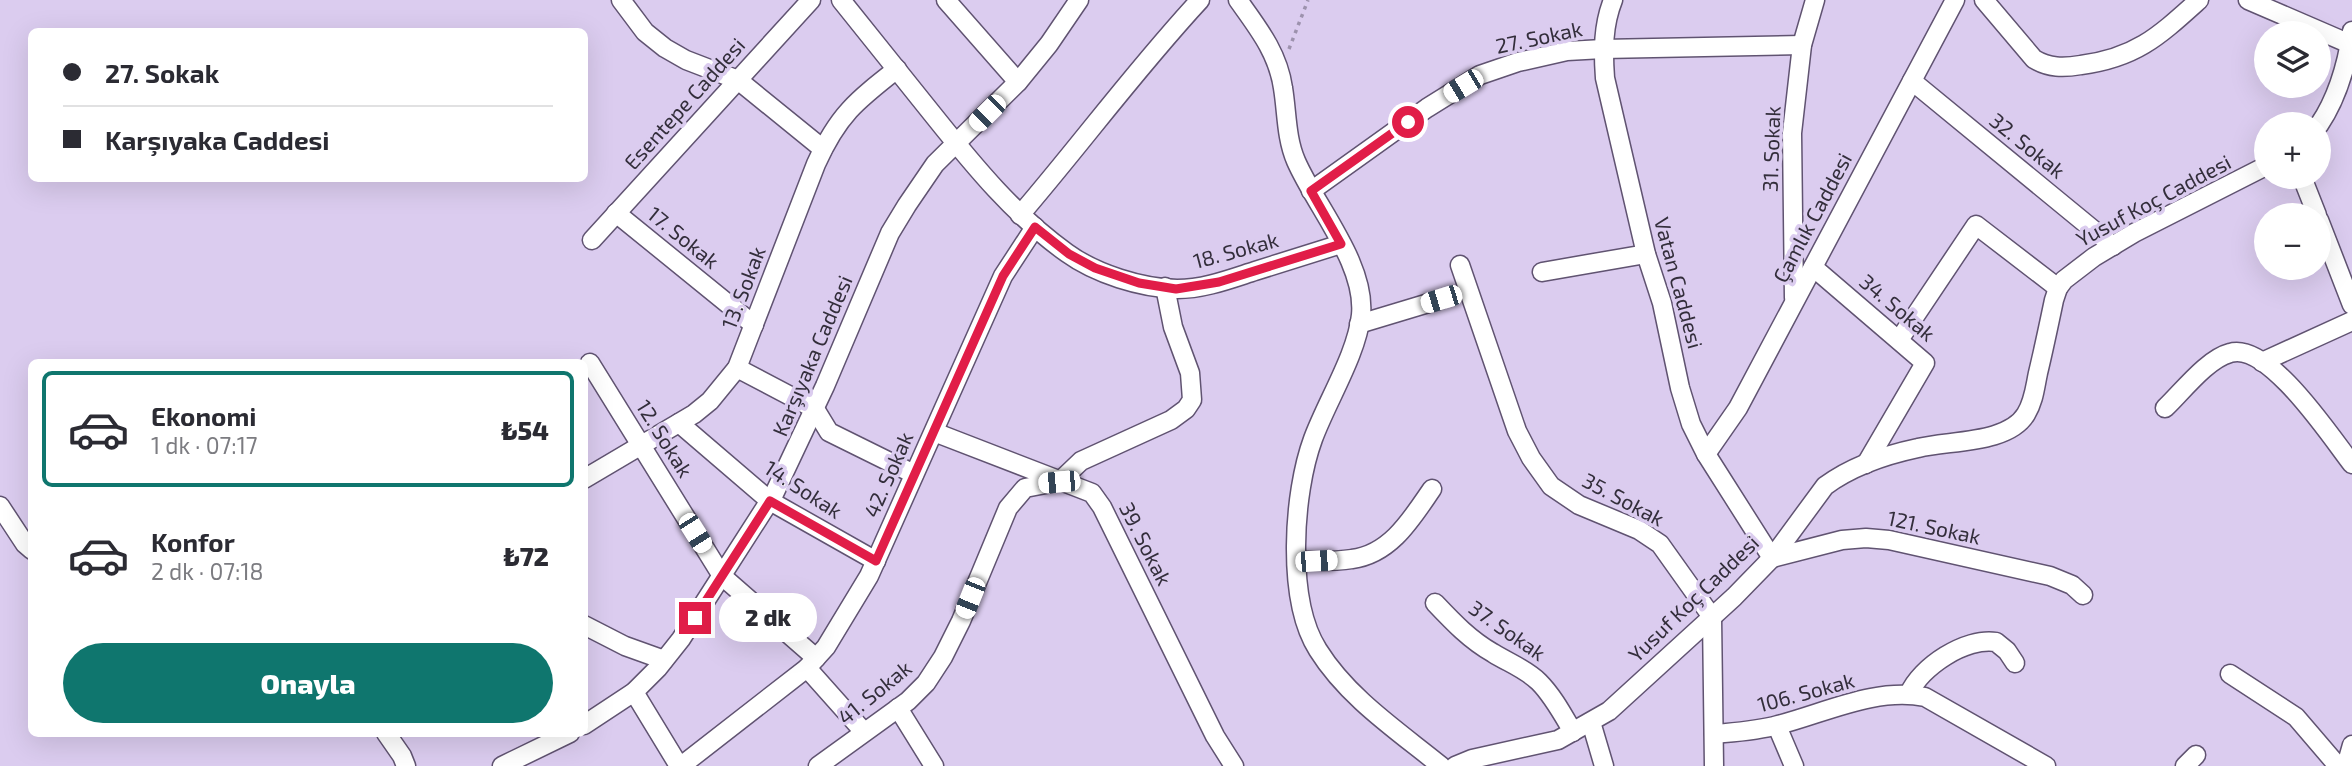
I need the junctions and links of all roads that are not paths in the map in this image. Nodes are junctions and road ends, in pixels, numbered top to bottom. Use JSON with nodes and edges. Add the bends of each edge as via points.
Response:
{"nodes":[{"id":1,"x":621,"y":0,"type":"edge"},
{"id":2,"x":811,"y":0,"type":"edge"},
{"id":3,"x":841,"y":0,"type":"edge"},
{"id":4,"x":946,"y":0,"type":"edge"},
{"id":5,"x":1079,"y":0,"type":"edge"},
{"id":6,"x":1200,"y":0,"type":"edge"},
{"id":7,"x":1238,"y":0,"type":"edge"},
{"id":8,"x":1613,"y":0,"type":"edge"},
{"id":9,"x":1815,"y":0,"type":"edge"},
{"id":10,"x":1955,"y":0,"type":"edge"},
{"id":11,"x":1984,"y":0,"type":"edge"},
{"id":12,"x":2199,"y":0,"type":"edge"},
{"id":13,"x":2248,"y":0,"type":"edge"},
{"id":14,"x":2351,"y":38,"type":"edge"},
{"id":15,"x":1802,"y":45,"type":"junction"},
{"id":16,"x":1603,"y":49,"type":"junction"},
{"id":17,"x":897,"y":69,"type":"junction"},
{"id":18,"x":738,"y":80,"type":"junction"},
{"id":19,"x":1912,"y":81,"type":"junction"},
{"id":20,"x":1017,"y":82,"type":"junction"},
{"id":21,"x":2327,"y":112,"type":"edge"},
{"id":22,"x":956,"y":143,"type":"junction"},
{"id":23,"x":823,"y":149,"type":"junction"},
{"id":24,"x":2254,"y":172,"type":"edge"},
{"id":25,"x":1311,"y":191,"type":"junction"},
{"id":26,"x":616,"y":214,"type":"junction"},
{"id":27,"x":1020,"y":215,"type":"junction"},
{"id":28,"x":1035,"y":227,"type":"junction"},
{"id":29,"x":592,"y":240,"type":"dead end"},
{"id":30,"x":1341,"y":244,"type":"junction"},
{"id":31,"x":2113,"y":246,"type":"junction"},
{"id":32,"x":2331,"y":251,"type":"edge"},
{"id":33,"x":1646,"y":254,"type":"junction"},
{"id":34,"x":1460,"y":265,"type":"dead end"},
{"id":35,"x":1813,"y":267,"type":"junction"},
{"id":36,"x":1542,"y":272,"type":"dead end"},
{"id":37,"x":1165,"y":287,"type":"junction"},
{"id":38,"x":2057,"y":288,"type":"junction"},
{"id":39,"x":1441,"y":299,"type":"dead end"},
{"id":40,"x":1794,"y":302,"type":"junction"},
{"id":41,"x":2352,"y":305,"type":"edge"},
{"id":42,"x":2352,"y":321,"type":"edge"},
{"id":43,"x":1359,"y":324,"type":"junction"},
{"id":44,"x":754,"y":325,"type":"junction"},
{"id":45,"x":1899,"y":340,"type":"junction"},
{"id":46,"x":2262,"y":362,"type":"junction"},
{"id":47,"x":590,"y":363,"type":"dead end"},
{"id":48,"x":737,"y":368,"type":"junction"},
{"id":49,"x":2165,"y":408,"type":"dead end"},
{"id":50,"x":815,"y":409,"type":"junction"},
{"id":51,"x":679,"y":423,"type":"junction"},
{"id":52,"x":933,"y":432,"type":"junction"},
{"id":53,"x":642,"y":447,"type":"junction"},
{"id":54,"x":1706,"y":454,"type":"junction"},
{"id":55,"x":1866,"y":464,"type":"junction"},
{"id":56,"x":2352,"y":464,"type":"edge"},
{"id":57,"x":915,"y":474,"type":"junction"},
{"id":58,"x":588,"y":477,"type":"edge"},
{"id":59,"x":1059,"y":482,"type":"junction"},
{"id":60,"x":1432,"y":489,"type":"dead end"},
{"id":61,"x":770,"y":501,"type":"junction"},
{"id":62,"x":0,"y":506,"type":"edge"},
{"id":63,"x":28,"y":547,"type":"edge"},
{"id":64,"x":1772,"y":558,"type":"junction"},
{"id":65,"x":876,"y":561,"type":"junction"},
{"id":66,"x":1297,"y":561,"type":"junction"},
{"id":67,"x":722,"y":576,"type":"junction"},
{"id":68,"x":2083,"y":595,"type":"dead end"},
{"id":69,"x":1434,"y":603,"type":"dead end"},
{"id":70,"x":1712,"y":617,"type":"junction"},
{"id":71,"x":588,"y":627,"type":"edge"},
{"id":72,"x":664,"y":660,"type":"junction"},
{"id":73,"x":812,"y":663,"type":"junction"},
{"id":74,"x":2015,"y":663,"type":"dead end"},
{"id":75,"x":2230,"y":674,"type":"dead end"},
{"id":76,"x":634,"y":692,"type":"junction"},
{"id":77,"x":1909,"y":694,"type":"junction"},
{"id":78,"x":898,"y":708,"type":"junction"},
{"id":79,"x":588,"y":722,"type":"edge"},
{"id":80,"x":1591,"y":722,"type":"junction"},
{"id":81,"x":1777,"y":726,"type":"junction"},
{"id":82,"x":864,"y":732,"type":"junction"},
{"id":83,"x":1573,"y":732,"type":"junction"},
{"id":84,"x":1714,"y":734,"type":"junction"},
{"id":85,"x":389,"y":737,"type":"edge"},
{"id":86,"x":562,"y":737,"type":"edge"},
{"id":87,"x":2352,"y":745,"type":"edge"},
{"id":88,"x":1226,"y":763,"type":"edge"},
{"id":89,"x":504,"y":765,"type":"edge"},
{"id":90,"x":406,"y":766,"type":"edge"},
{"id":91,"x":680,"y":766,"type":"edge"},
{"id":92,"x":818,"y":766,"type":"edge"},
{"id":93,"x":934,"y":766,"type":"edge"},
{"id":94,"x":1441,"y":766,"type":"edge"},
{"id":95,"x":1455,"y":766,"type":"edge"},
{"id":96,"x":1604,"y":766,"type":"edge"},
{"id":97,"x":1714,"y":766,"type":"edge"},
{"id":98,"x":1794,"y":766,"type":"edge"},
{"id":99,"x":2046,"y":766,"type":"edge"},
{"id":100,"x":2338,"y":766,"type":"edge"},
{"id":101,"x":2346,"y":766,"type":"edge"}],
"edges":[{"from":1,"to":18,"type":"street","via":[[645,32],[665,48]]},
{"from":2,"to":18,"type":"street","name":"Esentepe Caddesi"},
{"from":3,"to":17,"type":"street","name":"18. Sokak"},
{"from":4,"to":20,"type":"street"},
{"from":5,"to":20,"type":"street","name":"Karşıyaka Caddesi"},
{"from":6,"to":27,"type":"street"},
{"from":7,"to":25,"type":"street","via":[[1265,36],[1280,74],[1294,158]]},
{"from":8,"to":16,"type":"street","name":"Vatan Caddesi"},
{"from":9,"to":15,"type":"street","name":"31. Sokak"},
{"from":10,"to":19,"type":"street","name":"Çamlık Caddesi"},
{"from":11,"to":12,"type":"street","via":[[2034,59],[2063,68],[2123,56],[2143,46]]},
{"from":13,"to":14,"type":"street"},
{"from":14,"to":21,"type":"street"},
{"from":15,"to":16,"type":"street"},
{"from":15,"to":40,"type":"street","name":"31. Sokak","via":[[1793,133]]},
{"from":16,"to":25,"type":"street","name":"27. Sokak","via":[[1566,51],[1480,75]]},
{"from":16,"to":33,"type":"street","name":"Vatan Caddesi","via":[[1613,121]]},
{"from":17,"to":22,"type":"street","name":"18. Sokak"},
{"from":17,"to":23,"type":"street","name":"13. Sokak","via":[[858,100]]},
{"from":18,"to":23,"type":"street"},
{"from":18,"to":26,"type":"street","name":"Esentepe Caddesi"},
{"from":19,"to":31,"type":"street","name":"32. Sokak"},
{"from":19,"to":35,"type":"street","name":"Çamlık Caddesi"},
{"from":20,"to":22,"type":"street","name":"Karşıyaka Caddesi"},
{"from":22,"to":27,"type":"street","name":"18. Sokak"},
{"from":22,"to":50,"type":"street","name":"Karşıyaka Caddesi","via":[[935,164],[890,233]]},
{"from":23,"to":44,"type":"street","name":"13. Sokak"},
{"from":24,"to":31,"type":"street","name":"Yusuf Koç Caddesi"},
{"from":25,"to":30,"type":"street"},
{"from":26,"to":29,"type":"street","name":"Esentepe Caddesi"},
{"from":26,"to":44,"type":"street","name":"17. Sokak"},
{"from":27,"to":28,"type":"street","name":"18. Sokak"},
{"from":28,"to":37,"type":"street","name":"18. Sokak","via":[[1095,268]]},
{"from":28,"to":52,"type":"street","name":"42. Sokak","via":[[1003,276]]},
{"from":30,"to":37,"type":"street","name":"18. Sokak","via":[[1219,282]]},
{"from":30,"to":43,"type":"street","via":[[1356,277]]},
{"from":31,"to":38,"type":"street","name":"Yusuf Koç Caddesi"},
{"from":32,"to":41,"type":"street"},
{"from":33,"to":36,"type":"street"},
{"from":33,"to":54,"type":"street","name":"Vatan Caddesi","via":[[1680,388]]},
{"from":34,"to":70,"type":"street","name":"35. Sokak","via":[[1517,431],[1551,486],[1578,505],[1639,530],[1660,544]]},
{"from":35,"to":40,"type":"street","name":"Çamlık Caddesi"},
{"from":35,"to":45,"type":"street","name":"34. Sokak"},
{"from":37,"to":59,"type":"street","via":[[1192,400],[1171,420],[1081,461]]},
{"from":38,"to":45,"type":"street","via":[[1976,225]]},
{"from":38,"to":55,"type":"street","name":"Yusuf Koç Caddesi","via":[[2031,405],[2020,423],[2003,433],[1918,447]]},
{"from":39,"to":43,"type":"street"},
{"from":40,"to":54,"type":"street","name":"Çamlık Caddesi","via":[[1738,408]]},
{"from":42,"to":46,"type":"street"},
{"from":43,"to":66,"type":"street","via":[[1300,485]]},
{"from":44,"to":48,"type":"street","name":"13. Sokak"},
{"from":45,"to":55,"type":"street","name":"34. Sokak","via":[[1925,363]]},
{"from":46,"to":49,"type":"street","via":[[2241,352],[2220,357]]},
{"from":46,"to":56,"type":"street","via":[[2305,402]]},
{"from":47,"to":53,"type":"street","name":"12. Sokak"},
{"from":48,"to":50,"type":"street"},
{"from":48,"to":51,"type":"street","name":"13. Sokak","via":[[710,401]]},
{"from":50,"to":57,"type":"street","via":[[829,432]]},
{"from":50,"to":61,"type":"street","name":"Karşıyaka Caddesi"},
{"from":51,"to":53,"type":"street","name":"13. Sokak"},
{"from":51,"to":61,"type":"street","name":"14. Sokak"},
{"from":52,"to":57,"type":"street","name":"42. Sokak"},
{"from":52,"to":59,"type":"street","name":"39. Sokak"},
{"from":53,"to":58,"type":"street","name":"13. Sokak"},
{"from":53,"to":67,"type":"street","name":"12. Sokak"},
{"from":54,"to":64,"type":"street","name":"Vatan Caddesi"},
{"from":55,"to":64,"type":"street","name":"Yusuf Koç Caddesi","via":[[1825,486]]},
{"from":57,"to":65,"type":"street","name":"42. Sokak"},
{"from":59,"to":78,"type":"street","name":"41. Sokak","via":[[1025,488],[1014,498],[943,657],[926,683]]},
{"from":59,"to":88,"type":"street","name":"39. Sokak","via":[[1091,493],[1102,507]]},
{"from":60,"to":66,"type":"street","via":[[1405,528],[1385,546],[1353,559]]},
{"from":61,"to":65,"type":"street","name":"14. Sokak"},
{"from":61,"to":67,"type":"street","name":"Karşıyaka Caddesi"},
{"from":62,"to":63,"type":"street"},
{"from":64,"to":68,"type":"street","name":"121. Sokak","via":[[1842,540],[1889,540],[2050,576]]},
{"from":64,"to":70,"type":"street","name":"Yusuf Koç Caddesi"},
{"from":65,"to":73,"type":"street","name":"42. Sokak","via":[[849,613]]},
{"from":66,"to":94,"type":"street","via":[[1306,622],[1317,649],[1351,692]]},
{"from":67,"to":72,"type":"street","name":"Karşıyaka Caddesi"},
{"from":67,"to":73,"type":"street","name":"12. Sokak"},
{"from":69,"to":83,"type":"street","name":"37. Sokak","via":[[1470,638],[1539,682]]},
{"from":70,"to":80,"type":"street","name":"Yusuf Koç Caddesi"},
{"from":70,"to":84,"type":"street"},
{"from":71,"to":72,"type":"street"},
{"from":72,"to":76,"type":"street","name":"Karşıyaka Caddesi"},
{"from":73,"to":82,"type":"street","name":"12. Sokak"},
{"from":73,"to":91,"type":"street","name":"42. Sokak"},
{"from":74,"to":77,"type":"street","via":[[1996,642],[1978,643],[1930,666]]},
{"from":75,"to":100,"type":"street","via":[[2296,717]]},
{"from":76,"to":79,"type":"street","name":"Karşıyaka Caddesi"},
{"from":76,"to":91,"type":"street"},
{"from":77,"to":81,"type":"street","name":"106. Sokak","via":[[1826,709]]},
{"from":77,"to":99,"type":"street","via":[[1954,712]]},
{"from":78,"to":82,"type":"street","name":"41. Sokak"},
{"from":78,"to":93,"type":"street"},
{"from":80,"to":83,"type":"street","name":"Yusuf Koç Caddesi"},
{"from":80,"to":96,"type":"street"},
{"from":81,"to":84,"type":"street","name":"106. Sokak"},
{"from":81,"to":98,"type":"street"},
{"from":82,"to":92,"type":"street","name":"41. Sokak"},
{"from":83,"to":95,"type":"street","name":"Yusuf Koç Caddesi"},
{"from":84,"to":97,"type":"street"},
{"from":85,"to":90,"type":"street"},
{"from":86,"to":89,"type":"street"},
{"from":87,"to":101,"type":"street"}]}
